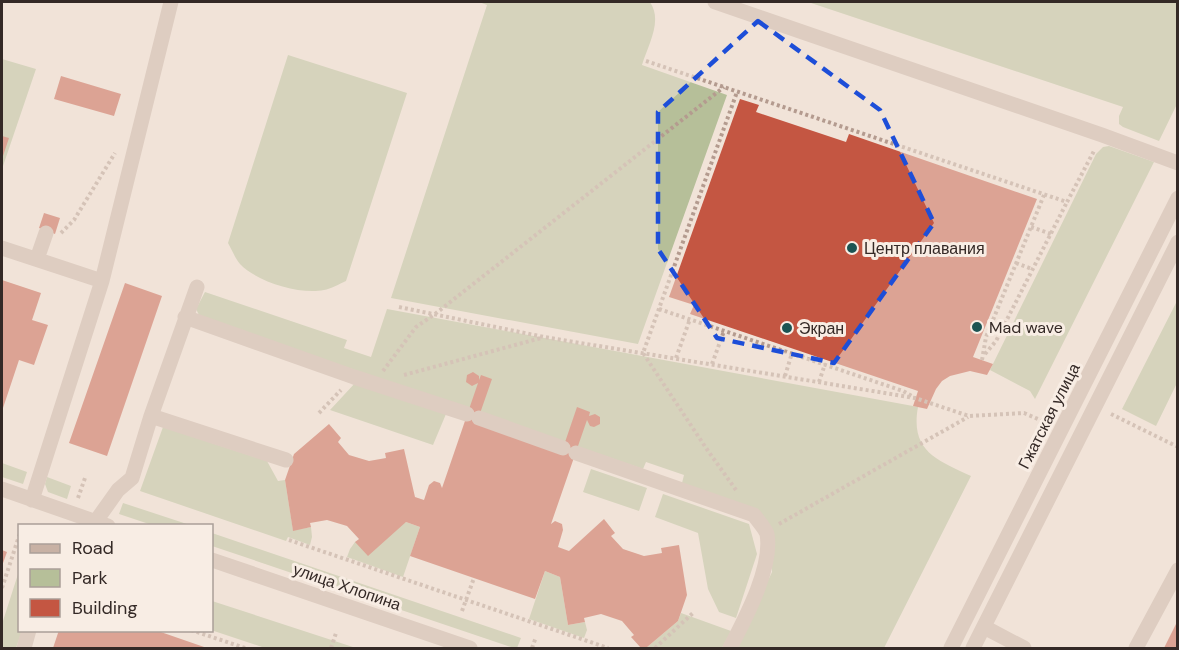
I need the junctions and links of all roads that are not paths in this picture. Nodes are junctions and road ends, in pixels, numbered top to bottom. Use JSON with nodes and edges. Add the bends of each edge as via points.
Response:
{"nodes":[{"id":1,"x":171,"y":2,"type":"edge"},
{"id":2,"x":715,"y":2,"type":"edge"},
{"id":3,"x":1178,"y":163,"type":"edge"},
{"id":4,"x":1178,"y":198,"type":"edge"},
{"id":5,"x":44,"y":237,"type":"road end"},
{"id":6,"x":1178,"y":242,"type":"edge"},
{"id":7,"x":2,"y":248,"type":"edge"},
{"id":8,"x":37,"y":259,"type":"junction"},
{"id":9,"x":102,"y":281,"type":"junction"},
{"id":10,"x":197,"y":286,"type":"dead end"},
{"id":11,"x":185,"y":317,"type":"junction"},
{"id":12,"x":151,"y":416,"type":"junction"},
{"id":13,"x":286,"y":460,"type":"dead end"},
{"id":14,"x":2,"y":489,"type":"edge"},
{"id":15,"x":32,"y":500,"type":"junction"},
{"id":16,"x":66,"y":519,"type":"edge"},
{"id":17,"x":102,"y":523,"type":"edge"},
{"id":18,"x":213,"y":561,"type":"edge"},
{"id":19,"x":1178,"y":570,"type":"edge"},
{"id":20,"x":984,"y":627,"type":"junction"},
{"id":21,"x":29,"y":632,"type":"edge"},
{"id":22,"x":24,"y":648,"type":"edge"},
{"id":23,"x":470,"y":648,"type":"edge"},
{"id":24,"x":730,"y":648,"type":"edge"},
{"id":25,"x":951,"y":648,"type":"edge"},
{"id":26,"x":973,"y":648,"type":"edge"},
{"id":27,"x":1024,"y":648,"type":"edge"},
{"id":28,"x":1136,"y":648,"type":"edge"}],
"edges":[{"from":1,"to":9,"type":"street"},
{"from":2,"to":3,"type":"street"},
{"from":4,"to":25,"type":"street","name":"Гжатская улица"},
{"from":5,"to":8,"type":"street"},
{"from":6,"to":20,"type":"street"},
{"from":7,"to":8,"type":"street"},
{"from":8,"to":9,"type":"street"},
{"from":9,"to":15,"type":"street"},
{"from":10,"to":11,"type":"street"},
{"from":11,"to":12,"type":"street"},
{"from":11,"to":24,"type":"street","via":[[754,515],[767,532],[764,572]]},
{"from":12,"to":13,"type":"street"},
{"from":12,"to":17,"type":"street","via":[[132,478],[118,490]]},
{"from":14,"to":15,"type":"street"},
{"from":15,"to":16,"type":"street"},
{"from":16,"to":17,"type":"street"},
{"from":18,"to":23,"type":"street","name":"улица Хлопина"},
{"from":19,"to":28,"type":"street"},
{"from":20,"to":26,"type":"street"},
{"from":20,"to":27,"type":"street"},
{"from":21,"to":22,"type":"street"}]}
